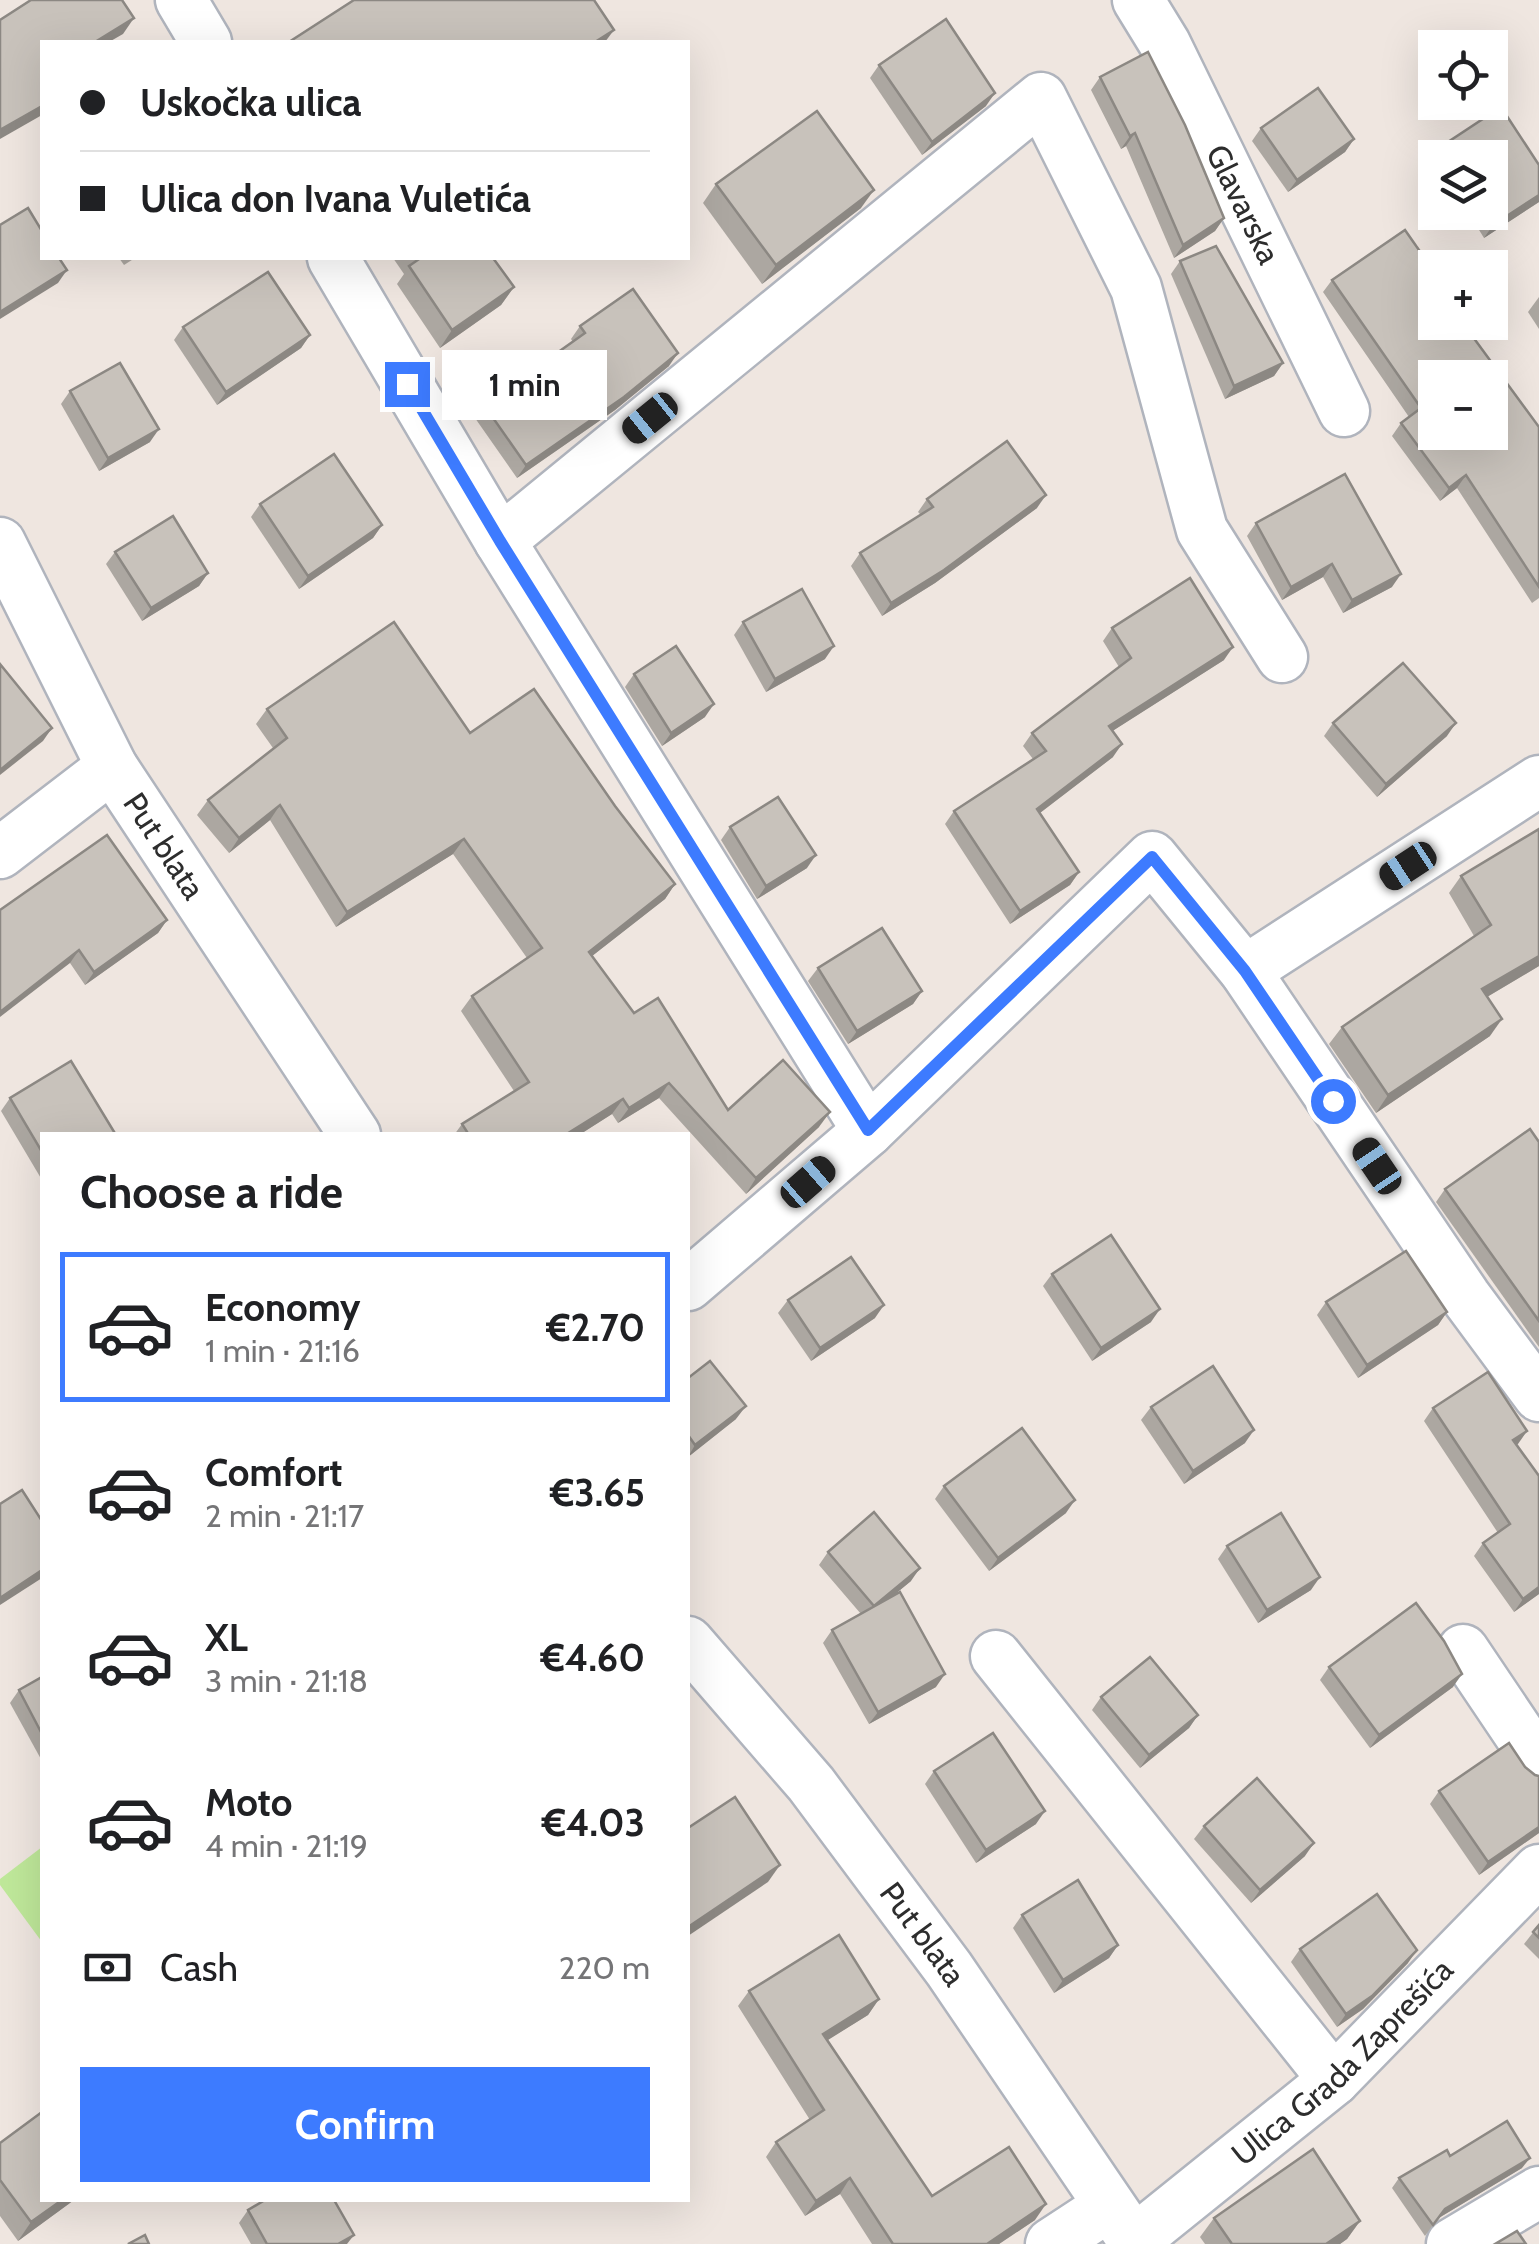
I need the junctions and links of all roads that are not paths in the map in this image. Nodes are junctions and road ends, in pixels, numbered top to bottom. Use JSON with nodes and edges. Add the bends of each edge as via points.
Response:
{"nodes":[{"id":1,"x":182,"y":0,"type":"edge"},
{"id":2,"x":1138,"y":0,"type":"edge"},
{"id":3,"x":205,"y":40,"type":"edge"},
{"id":4,"x":334,"y":260,"type":"edge"},
{"id":5,"x":1344,"y":411,"type":"dead end"},
{"id":6,"x":500,"y":541,"type":"junction"},
{"id":7,"x":0,"y":543,"type":"edge"},
{"id":8,"x":1282,"y":658,"type":"dead end"},
{"id":9,"x":112,"y":766,"type":"junction"},
{"id":10,"x":1539,"y":781,"type":"edge"},
{"id":11,"x":0,"y":853,"type":"edge"},
{"id":12,"x":1245,"y":971,"type":"junction"},
{"id":13,"x":868,"y":1130,"type":"junction"},
{"id":14,"x":353,"y":1132,"type":"edge"},
{"id":15,"x":690,"y":1283,"type":"edge"},
{"id":16,"x":1539,"y":1396,"type":"edge"},
{"id":17,"x":690,"y":1644,"type":"edge"},
{"id":18,"x":1463,"y":1650,"type":"dead end"},
{"id":19,"x":996,"y":1656,"type":"dead end"},
{"id":20,"x":1539,"y":1763,"type":"edge"},
{"id":21,"x":1539,"y":1870,"type":"edge"},
{"id":22,"x":1334,"y":2080,"type":"junction"},
{"id":23,"x":1539,"y":2192,"type":"edge"},
{"id":24,"x":1127,"y":2230,"type":"edge"},
{"id":25,"x":1050,"y":2244,"type":"edge"},
{"id":26,"x":1452,"y":2244,"type":"edge"}],
"edges":[{"from":1,"to":3,"type":"street"},
{"from":2,"to":5,"type":"street","name":"Glavarska"},
{"from":4,"to":6,"type":"street"},
{"from":6,"to":8,"type":"street","via":[[1041,98],[1136,288],[1202,530]]},
{"from":6,"to":13,"type":"street"},
{"from":7,"to":9,"type":"street","name":"Put blata"},
{"from":9,"to":11,"type":"street"},
{"from":9,"to":14,"type":"street","name":"Put blata"},
{"from":10,"to":12,"type":"street"},
{"from":12,"to":13,"type":"street","via":[[1152,857]]},
{"from":12,"to":16,"type":"street"},
{"from":13,"to":15,"type":"street"},
{"from":17,"to":24,"type":"street","name":"Put blata","via":[[822,1799]]},
{"from":18,"to":20,"type":"street"},
{"from":19,"to":22,"type":"street"},
{"from":21,"to":22,"type":"street","name":"Ulica Grada Zaprešića"},
{"from":22,"to":24,"type":"street","name":"Ulica Grada Zaprešića"},
{"from":23,"to":26,"type":"street"},
{"from":24,"to":25,"type":"street","name":"Ulica Grada Zaprešića"}]}
